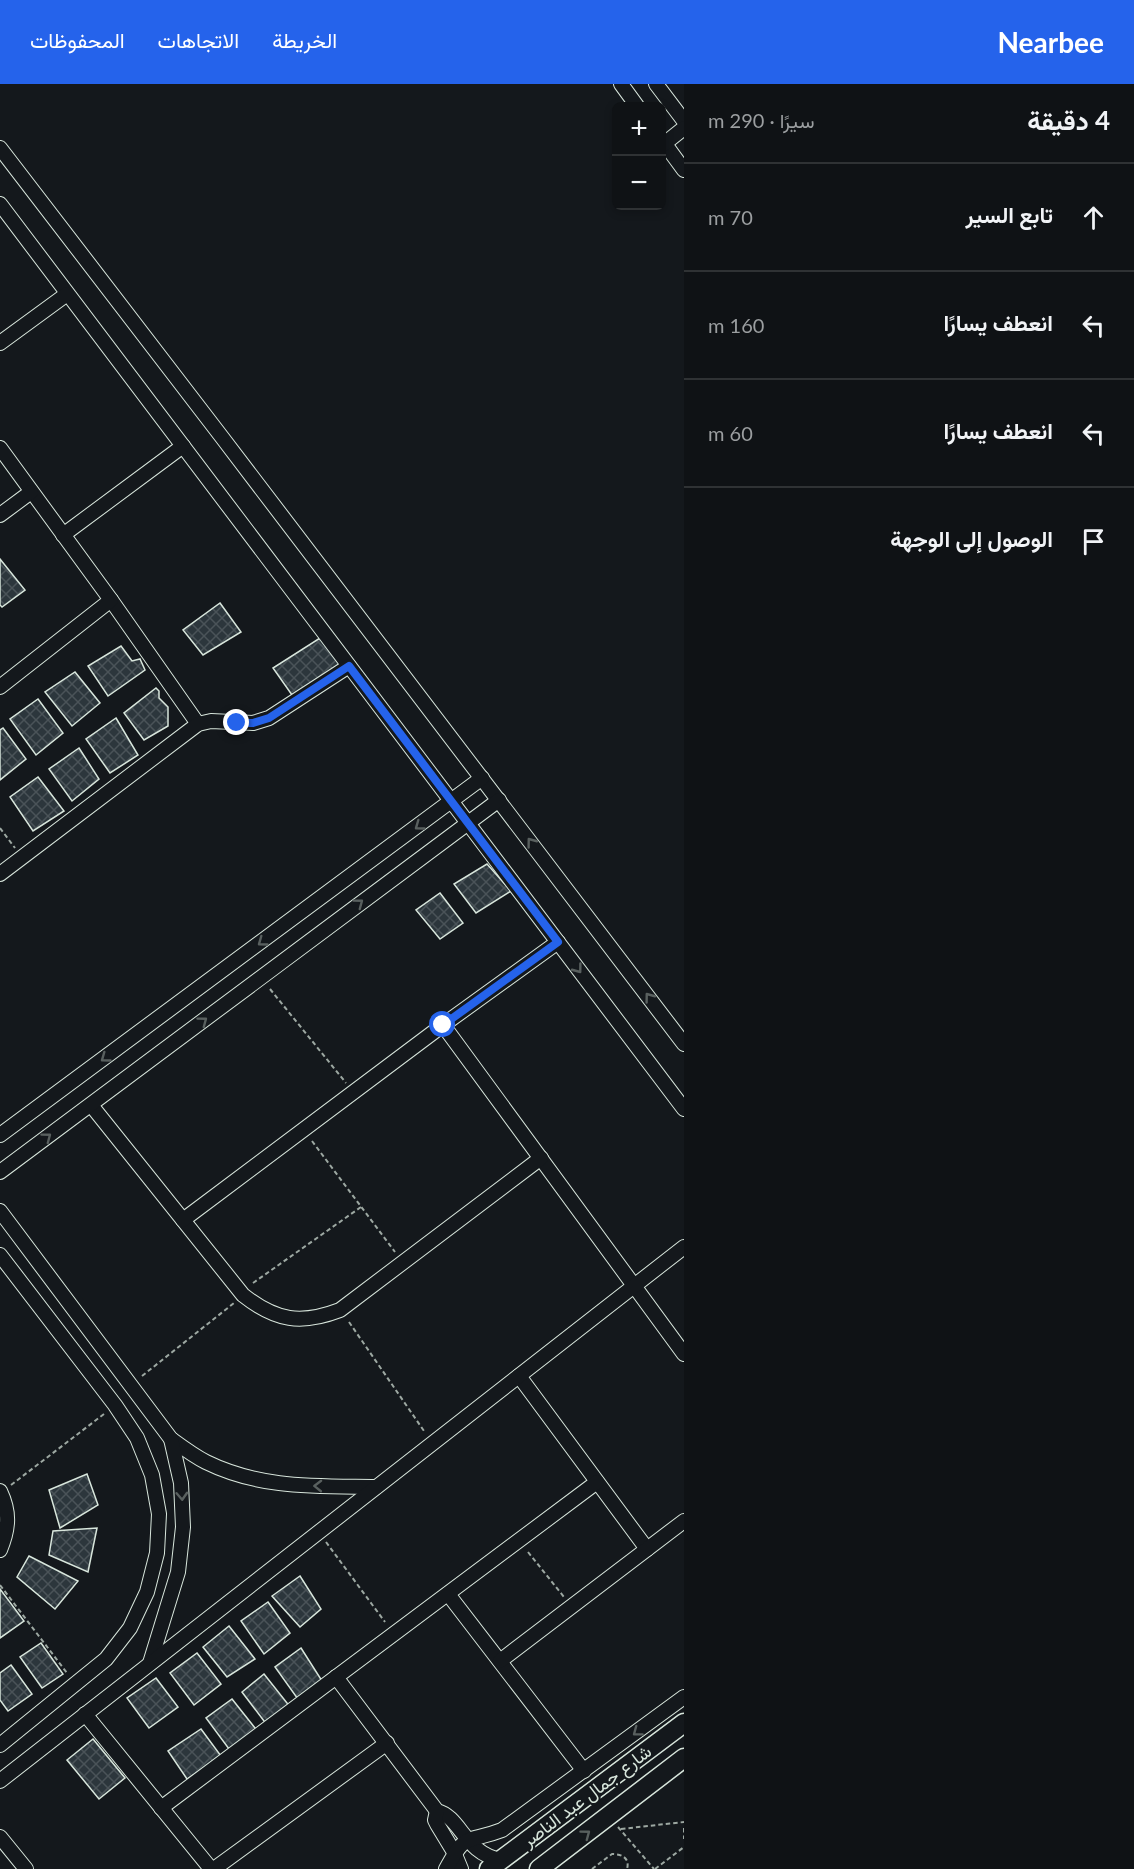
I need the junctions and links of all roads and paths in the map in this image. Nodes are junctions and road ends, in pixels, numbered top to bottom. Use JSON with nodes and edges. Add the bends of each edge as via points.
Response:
{"nodes":[{"id":1,"x":621,"y":84,"type":"edge"},
{"id":2,"x":656,"y":84,"type":"edge"},
{"id":3,"x":634,"y":102,"type":"edge"},
{"id":4,"x":684,"y":121,"type":"edge"},
{"id":5,"x":684,"y":128,"type":"edge"},
{"id":6,"x":666,"y":140,"type":"edge"},
{"id":7,"x":666,"y":145,"type":"edge"},
{"id":8,"x":0,"y":148,"type":"edge"},
{"id":9,"x":682,"y":164,"type":"edge"},
{"id":10,"x":0,"y":204,"type":"edge"},
{"id":11,"x":68,"y":294,"type":"junction"},
{"id":12,"x":0,"y":343,"type":"edge"},
{"id":13,"x":183,"y":446,"type":"junction"},
{"id":14,"x":0,"y":448,"type":"edge"},
{"id":15,"x":31,"y":492,"type":"junction"},
{"id":16,"x":0,"y":515,"type":"edge"},
{"id":17,"x":63,"y":535,"type":"junction"},
{"id":18,"x":111,"y":600,"type":"junction"},
{"id":19,"x":349,"y":666,"type":"junction"},
{"id":20,"x":0,"y":687,"type":"edge"},
{"id":21,"x":198,"y":724,"type":"junction"},
{"id":22,"x":482,"y":778,"type":"junction"},
{"id":23,"x":499,"y":800,"type":"junction"},
{"id":24,"x":452,"y":802,"type":"junction"},
{"id":25,"x":467,"y":822,"type":"junction"},
{"id":26,"x":0,"y":828,"type":"edge"},
{"id":27,"x":22,"y":858,"type":"junction"},
{"id":28,"x":0,"y":874,"type":"edge"},
{"id":29,"x":558,"y":942,"type":"junction"},
{"id":30,"x":261,"y":977,"type":"junction"},
{"id":31,"x":443,"y":1025,"type":"junction"},
{"id":32,"x":684,"y":1044,"type":"edge"},
{"id":33,"x":353,"y":1092,"type":"junction"},
{"id":34,"x":91,"y":1104,"type":"junction"},
{"id":35,"x":684,"y":1109,"type":"edge"},
{"id":36,"x":303,"y":1130,"type":"junction"},
{"id":37,"x":0,"y":1135,"type":"edge"},
{"id":38,"x":541,"y":1158,"type":"junction"},
{"id":39,"x":0,"y":1172,"type":"edge"},
{"id":40,"x":361,"y":1207,"type":"junction"},
{"id":41,"x":0,"y":1211,"type":"edge"},
{"id":42,"x":183,"y":1220,"type":"junction"},
{"id":43,"x":684,"y":1247,"type":"edge"},
{"id":44,"x":0,"y":1256,"type":"edge"},
{"id":45,"x":403,"y":1263,"type":"junction"},
{"id":46,"x":634,"y":1286,"type":"junction"},
{"id":47,"x":241,"y":1293,"type":"junction"},
{"id":48,"x":340,"y":1310,"type":"junction"},
{"id":49,"x":684,"y":1353,"type":"edge"},
{"id":50,"x":519,"y":1376,"type":"junction"},
{"id":51,"x":131,"y":1386,"type":"junction"},
{"id":52,"x":115,"y":1405,"type":"junction"},
{"id":53,"x":171,"y":1439,"type":"junction"},
{"id":54,"x":433,"y":1443,"type":"junction"},
{"id":55,"x":597,"y":1482,"type":"junction"},
{"id":56,"x":376,"y":1487,"type":"junction"},
{"id":57,"x":0,"y":1492,"type":"edge"},
{"id":58,"x":684,"y":1521,"type":"edge"},
{"id":59,"x":319,"y":1532,"type":"junction"},
{"id":60,"x":519,"y":1540,"type":"junction"},
{"id":61,"x":647,"y":1549,"type":"junction"},
{"id":62,"x":0,"y":1550,"type":"edge"},
{"id":63,"x":0,"y":1585,"type":"edge"},
{"id":64,"x":448,"y":1594,"type":"junction"},
{"id":65,"x":571,"y":1606,"type":"junction"},
{"id":66,"x":393,"y":1634,"type":"junction"},
{"id":67,"x":500,"y":1661,"type":"junction"},
{"id":68,"x":150,"y":1663,"type":"junction"},
{"id":69,"x":336,"y":1677,"type":"junction"},
{"id":70,"x":76,"y":1685,"type":"junction"},
{"id":71,"x":684,"y":1697,"type":"edge"},
{"id":72,"x":85,"y":1714,"type":"junction"},
{"id":73,"x":684,"y":1723,"type":"edge"},
{"id":74,"x":387,"y":1743,"type":"junction"},
{"id":75,"x":0,"y":1745,"type":"edge"},
{"id":76,"x":684,"y":1758,"type":"edge"},
{"id":77,"x":584,"y":1771,"type":"junction"},
{"id":78,"x":0,"y":1782,"type":"edge"},
{"id":79,"x":161,"y":1808,"type":"junction"},
{"id":80,"x":438,"y":1811,"type":"junction"},
{"id":81,"x":684,"y":1822,"type":"edge"},
{"id":82,"x":614,"y":1823,"type":"junction"},
{"id":83,"x":684,"y":1828,"type":"edge"},
{"id":84,"x":0,"y":1838,"type":"edge"},
{"id":85,"x":684,"y":1839,"type":"edge"},
{"id":86,"x":467,"y":1840,"type":"junction"},
{"id":87,"x":684,"y":1847,"type":"edge"},
{"id":88,"x":454,"y":1852,"type":"junction"},
{"id":89,"x":495,"y":1865,"type":"edge"},
{"id":90,"x":26,"y":1869,"type":"edge"},
{"id":91,"x":213,"y":1869,"type":"edge"},
{"id":92,"x":446,"y":1869,"type":"edge"},
{"id":93,"x":461,"y":1869,"type":"edge"},
{"id":94,"x":539,"y":1869,"type":"edge"},
{"id":95,"x":592,"y":1869,"type":"edge"},
{"id":96,"x":627,"y":1869,"type":"edge"},
{"id":97,"x":654,"y":1869,"type":"edge"}],
"edges":[{"from":1,"to":3,"type":"street"},
{"from":2,"to":4,"type":"street"},
{"from":5,"to":6,"type":"street"},
{"from":7,"to":9,"type":"street"},
{"from":8,"to":22,"type":"street"},
{"from":10,"to":11,"type":"street"},
{"from":11,"to":12,"type":"street"},
{"from":11,"to":13,"type":"street"},
{"from":13,"to":17,"type":"street"},
{"from":13,"to":19,"type":"street"},
{"from":14,"to":15,"type":"street"},
{"from":15,"to":16,"type":"street"},
{"from":15,"to":17,"type":"street"},
{"from":17,"to":18,"type":"street"},
{"from":18,"to":20,"type":"street"},
{"from":18,"to":21,"type":"street"},
{"from":19,"to":21,"type":"street","via":[[269,718],[253,723]]},
{"from":19,"to":24,"type":"street"},
{"from":21,"to":27,"type":"street"},
{"from":22,"to":23,"type":"street"},
{"from":22,"to":24,"type":"street"},
{"from":23,"to":25,"type":"street"},
{"from":32,"to":23,"type":"street","one_way":true},
{"from":24,"to":25,"type":"street"},
{"from":24,"to":37,"type":"street","one_way":true},
{"from":25,"to":29,"type":"street"},
{"from":30,"to":25,"type":"street","one_way":true},
{"from":26,"to":27,"type":"path"},
{"from":27,"to":28,"type":"street"},
{"from":29,"to":31,"type":"street"},
{"from":29,"to":35,"type":"street","one_way":true},
{"from":30,"to":33,"type":"path"},
{"from":34,"to":30,"type":"street","one_way":true},
{"from":31,"to":33,"type":"street"},
{"from":31,"to":38,"type":"street"},
{"from":33,"to":36,"type":"street"},
{"from":39,"to":34,"type":"street","one_way":true},
{"from":34,"to":42,"type":"street"},
{"from":36,"to":40,"type":"path"},
{"from":36,"to":42,"type":"street"},
{"from":38,"to":45,"type":"street"},
{"from":38,"to":46,"type":"street"},
{"from":40,"to":45,"type":"path"},
{"from":40,"to":47,"type":"path"},
{"from":41,"to":51,"type":"street"},
{"from":42,"to":47,"type":"street"},
{"from":43,"to":46,"type":"street"},
{"from":44,"to":52,"type":"street"},
{"from":45,"to":48,"type":"street"},
{"from":46,"to":49,"type":"street"},
{"from":46,"to":50,"type":"street"},
{"from":47,"to":48,"type":"street","via":[[279,1317],[321,1318]]},
{"from":47,"to":51,"type":"path"},
{"from":48,"to":54,"type":"path"},
{"from":50,"to":54,"type":"street"},
{"from":50,"to":55,"type":"street"},
{"from":51,"to":53,"type":"street"},
{"from":52,"to":57,"type":"path"},
{"from":52,"to":70,"type":"street","via":[[137,1438],[152,1475],[159,1514],[157,1554],[147,1592],[130,1628],[106,1659]]},
{"from":56,"to":53,"type":"street","one_way":true,"via":[[284,1485],[243,1477],[205,1461]]},
{"from":53,"to":68,"type":"street","one_way":true,"via":[[181,1483],[183,1527],[178,1572]]},
{"from":54,"to":56,"type":"street"},
{"from":55,"to":60,"type":"street"},
{"from":55,"to":61,"type":"street"},
{"from":56,"to":59,"type":"street"},
{"from":57,"to":62,"type":"street","via":[[8,1512],[7,1532]]},
{"from":58,"to":61,"type":"street"},
{"from":59,"to":66,"type":"path"},
{"from":59,"to":68,"type":"street"},
{"from":60,"to":64,"type":"street"},
{"from":60,"to":65,"type":"path"},
{"from":61,"to":65,"type":"street"},
{"from":63,"to":70,"type":"path"},
{"from":64,"to":66,"type":"street"},
{"from":64,"to":67,"type":"street"},
{"from":65,"to":67,"type":"street"},
{"from":66,"to":69,"type":"street"},
{"from":67,"to":77,"type":"street"},
{"from":68,"to":72,"type":"street"},
{"from":69,"to":74,"type":"street"},
{"from":69,"to":79,"type":"street"},
{"from":70,"to":75,"type":"street"},
{"from":71,"to":77,"type":"street","one_way":true},
{"from":72,"to":78,"type":"street"},
{"from":72,"to":79,"type":"street"},
{"from":73,"to":89,"type":"main road","name":"شارع جمال عبد الناصر"},
{"from":74,"to":80,"type":"street"},
{"from":74,"to":91,"type":"street"},
{"from":76,"to":82,"type":"main road","name":"شارع جمال عبد الناصر"},
{"from":77,"to":86,"type":"street","via":[[502,1830]]},
{"from":79,"to":91,"type":"street"},
{"from":80,"to":86,"type":"street"},
{"from":80,"to":88,"type":"street","via":[[437,1824]]},
{"from":81,"to":82,"type":"path"},
{"from":94,"to":82,"type":"main road","name":"شارع جمال عبد الناصر","one_way":true},
{"from":82,"to":97,"type":"path"},
{"from":83,"to":85,"type":"path"},
{"from":84,"to":90,"type":"street"},
{"from":86,"to":88,"type":"street"},
{"from":86,"to":89,"type":"street"},
{"from":87,"to":97,"type":"path"},
{"from":88,"to":92,"type":"street"},
{"from":88,"to":93,"type":"street"},
{"from":95,"to":96,"type":"path","via":[[612,1854],[626,1858]]}]}
